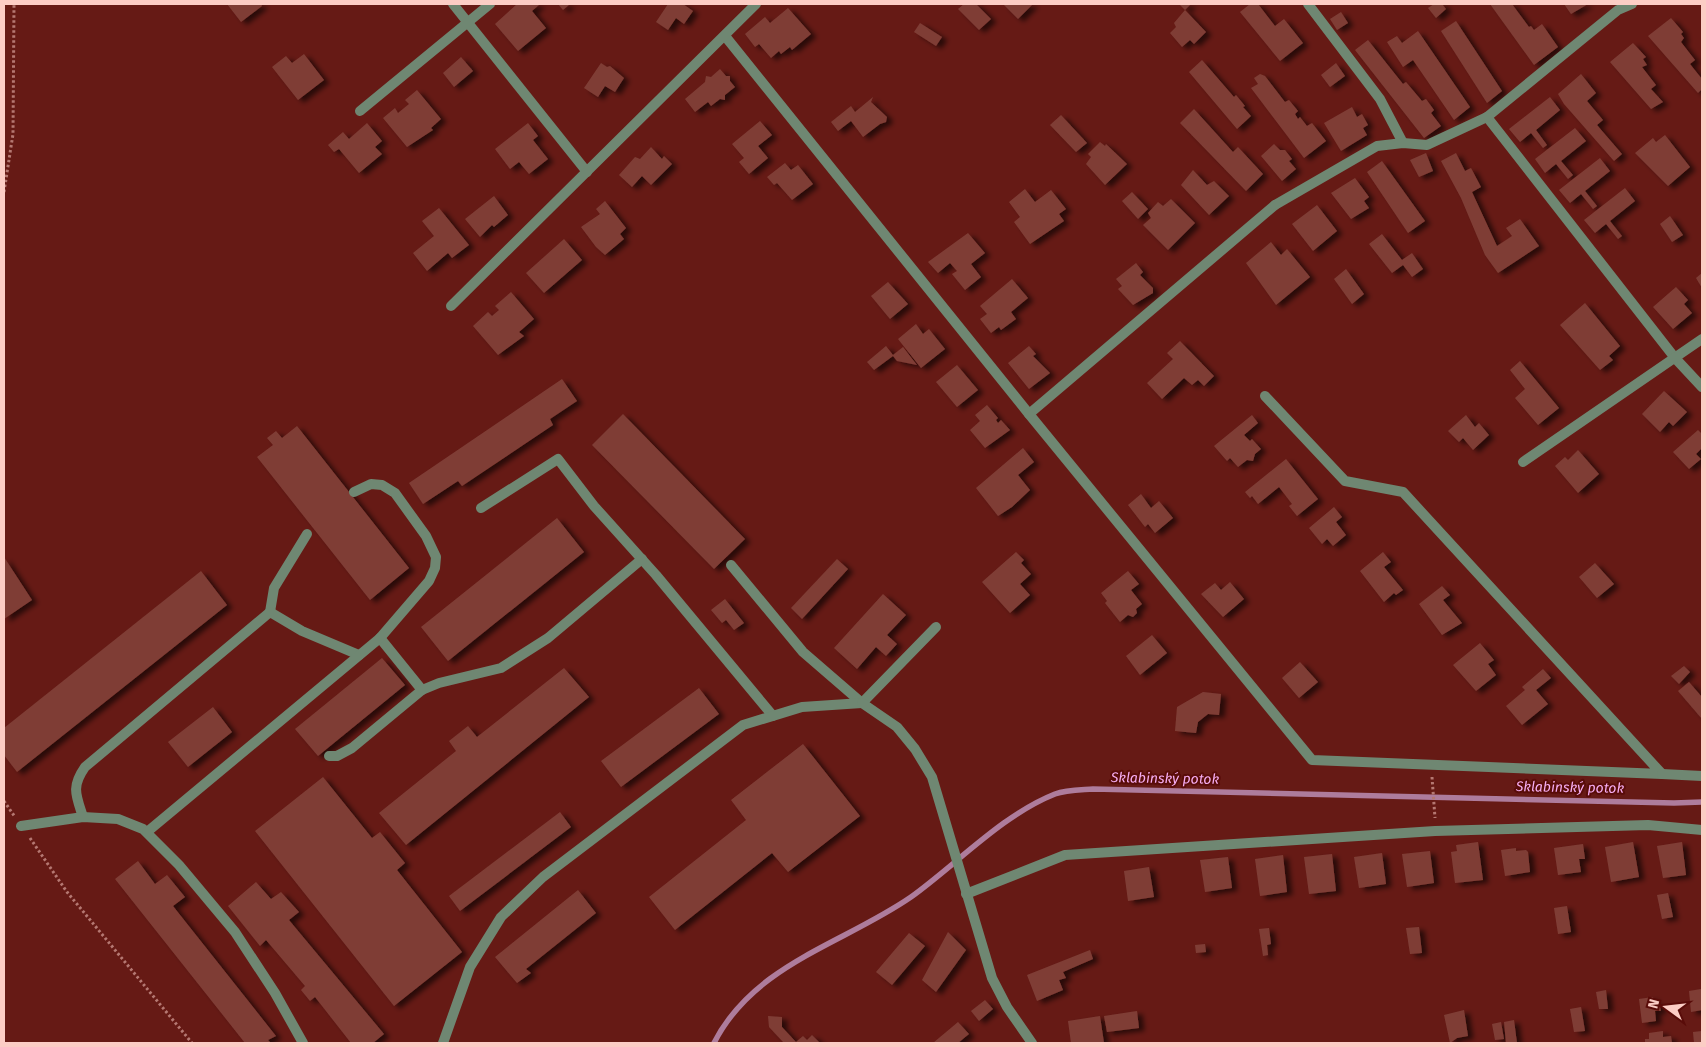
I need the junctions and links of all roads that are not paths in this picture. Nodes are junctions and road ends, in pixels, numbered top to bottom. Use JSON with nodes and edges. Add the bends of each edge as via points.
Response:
{"nodes":[{"id":1,"x":453,"y":4,"type":"edge"},
{"id":2,"x":490,"y":4,"type":"edge"},
{"id":3,"x":756,"y":4,"type":"edge"},
{"id":4,"x":1308,"y":4,"type":"edge"},
{"id":5,"x":1632,"y":4,"type":"edge"},
{"id":6,"x":468,"y":22,"type":"junction"},
{"id":7,"x":725,"y":36,"type":"junction"},
{"id":8,"x":360,"y":111,"type":"dead end"},
{"id":9,"x":1487,"y":117,"type":"junction"},
{"id":10,"x":1403,"y":143,"type":"junction"},
{"id":11,"x":588,"y":172,"type":"junction"},
{"id":12,"x":451,"y":306,"type":"dead end"},
{"id":13,"x":1702,"y":340,"type":"edge"},
{"id":14,"x":1675,"y":358,"type":"junction"},
{"id":15,"x":1702,"y":387,"type":"edge"},
{"id":16,"x":1265,"y":396,"type":"dead end"},
{"id":17,"x":1029,"y":414,"type":"junction"},
{"id":18,"x":1523,"y":462,"type":"dead end"},
{"id":19,"x":354,"y":492,"type":"dead end"},
{"id":20,"x":481,"y":508,"type":"dead end"},
{"id":21,"x":307,"y":534,"type":"dead end"},
{"id":22,"x":642,"y":559,"type":"junction"},
{"id":23,"x":731,"y":565,"type":"dead end"},
{"id":24,"x":270,"y":612,"type":"junction"},
{"id":25,"x":936,"y":627,"type":"dead end"},
{"id":26,"x":380,"y":638,"type":"junction"},
{"id":27,"x":359,"y":655,"type":"junction"},
{"id":28,"x":422,"y":690,"type":"junction"},
{"id":29,"x":862,"y":703,"type":"junction"},
{"id":30,"x":773,"y":716,"type":"junction"},
{"id":31,"x":329,"y":756,"type":"dead end"},
{"id":32,"x":1662,"y":774,"type":"junction"},
{"id":33,"x":1702,"y":776,"type":"edge"},
{"id":34,"x":83,"y":817,"type":"junction"},
{"id":35,"x":21,"y":826,"type":"road end"},
{"id":36,"x":1702,"y":830,"type":"edge"},
{"id":37,"x":147,"y":832,"type":"junction"},
{"id":38,"x":965,"y":889,"type":"junction"},
{"id":39,"x":303,"y":1043,"type":"edge"},
{"id":40,"x":443,"y":1043,"type":"edge"},
{"id":41,"x":1032,"y":1043,"type":"edge"}],
"edges":[{"from":1,"to":6,"type":"street"},
{"from":2,"to":6,"type":"street"},
{"from":3,"to":7,"type":"street"},
{"from":4,"to":10,"type":"street","via":[[1380,99]]},
{"from":5,"to":9,"type":"street","via":[[1618,10]]},
{"from":6,"to":8,"type":"street"},
{"from":6,"to":11,"type":"street"},
{"from":7,"to":11,"type":"street"},
{"from":7,"to":17,"type":"street"},
{"from":9,"to":10,"type":"street","via":[[1427,145]]},
{"from":9,"to":14,"type":"street"},
{"from":10,"to":17,"type":"street","via":[[1377,146],[1275,205]]},
{"from":11,"to":12,"type":"street"},
{"from":13,"to":14,"type":"street"},
{"from":14,"to":15,"type":"street"},
{"from":14,"to":18,"type":"street"},
{"from":16,"to":32,"type":"street","via":[[1345,480],[1403,492]]},
{"from":17,"to":32,"type":"street","via":[[1312,760]]},
{"from":19,"to":26,"type":"street","via":[[371,484],[382,485],[395,493],[426,536],[436,557],[429,581]]},
{"from":20,"to":22,"type":"street","via":[[558,459],[594,506]]},
{"from":21,"to":24,"type":"street","via":[[274,588]]},
{"from":22,"to":28,"type":"street","via":[[548,638],[502,668]]},
{"from":22,"to":30,"type":"street"},
{"from":23,"to":29,"type":"street","via":[[802,652]]},
{"from":24,"to":27,"type":"street","via":[[302,631]]},
{"from":24,"to":34,"type":"street","via":[[85,767],[78,777],[75,792]]},
{"from":25,"to":29,"type":"street"},
{"from":26,"to":27,"type":"street"},
{"from":26,"to":28,"type":"street"},
{"from":27,"to":37,"type":"street"},
{"from":28,"to":31,"type":"street","via":[[352,748],[338,756]]},
{"from":29,"to":30,"type":"street","via":[[802,707]]},
{"from":29,"to":38,"type":"street","via":[[897,727],[932,777]]},
{"from":30,"to":40,"type":"street","via":[[743,725],[543,877],[501,917],[470,967]]},
{"from":32,"to":33,"type":"street"},
{"from":34,"to":35,"type":"street"},
{"from":34,"to":37,"type":"street","via":[[118,819]]},
{"from":36,"to":38,"type":"street","via":[[1648,824],[1435,831],[1065,856]]},
{"from":37,"to":39,"type":"street","via":[[235,932],[276,993]]},
{"from":38,"to":41,"type":"street","via":[[992,978]]}]}
